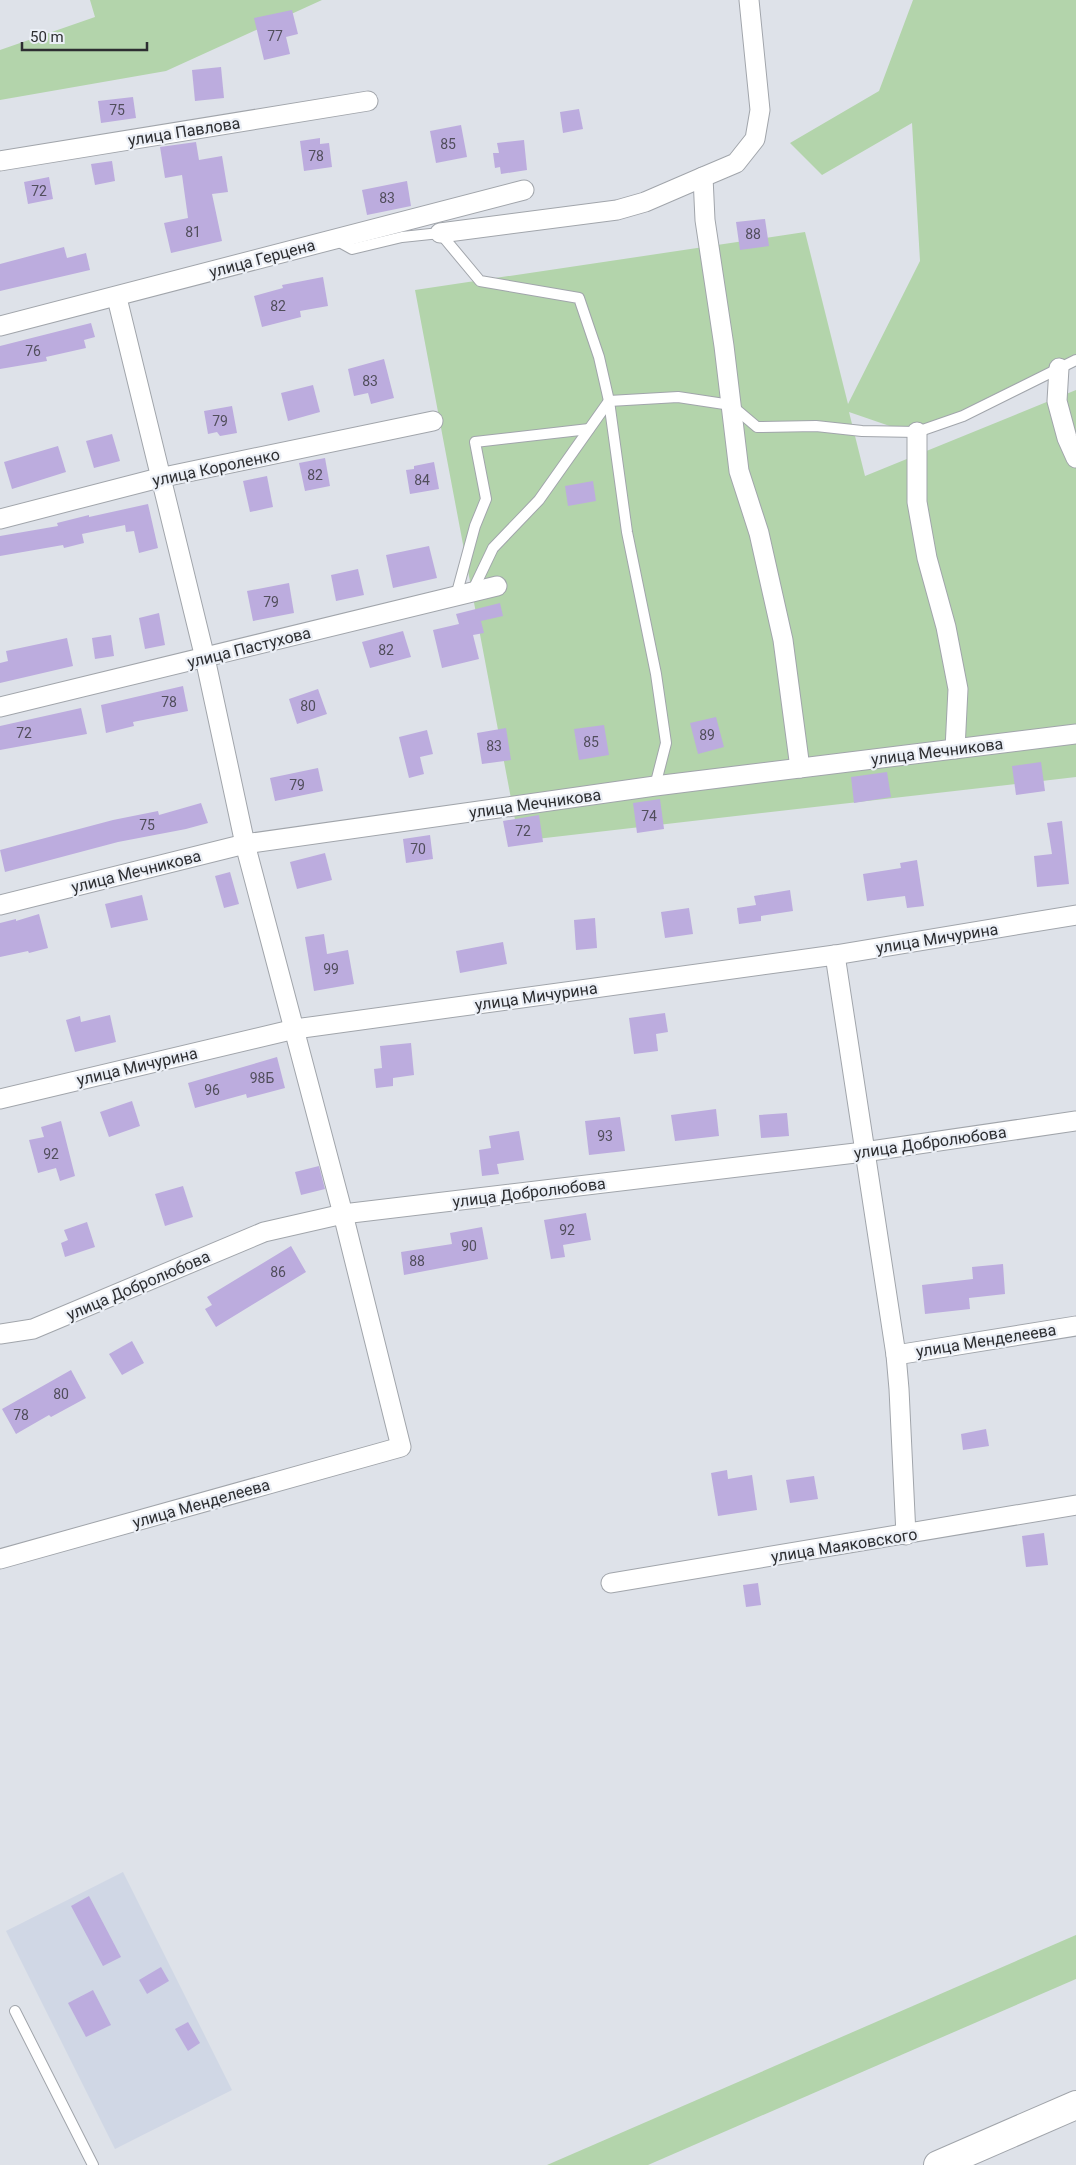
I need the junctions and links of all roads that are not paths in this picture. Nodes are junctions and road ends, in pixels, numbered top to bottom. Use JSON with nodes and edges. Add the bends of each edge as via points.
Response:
{"nodes":[{"id":1,"x":749,"y":0,"type":"edge"},
{"id":2,"x":368,"y":101,"type":"dead end"},
{"id":3,"x":0,"y":161,"type":"edge"},
{"id":4,"x":703,"y":177,"type":"junction"},
{"id":5,"x":524,"y":190,"type":"dead end"},
{"id":6,"x":440,"y":233,"type":"junction"},
{"id":7,"x":334,"y":238,"type":"junction"},
{"id":8,"x":117,"y":298,"type":"junction"},
{"id":9,"x":0,"y":326,"type":"edge"},
{"id":10,"x":1068,"y":364,"type":"edge"},
{"id":11,"x":608,"y":401,"type":"junction"},
{"id":12,"x":732,"y":405,"type":"junction"},
{"id":13,"x":433,"y":421,"type":"dead end"},
{"id":14,"x":589,"y":428,"type":"junction"},
{"id":15,"x":917,"y":432,"type":"junction"},
{"id":16,"x":1076,"y":458,"type":"edge"},
{"id":17,"x":159,"y":478,"type":"junction"},
{"id":18,"x":0,"y":519,"type":"edge"},
{"id":19,"x":498,"y":586,"type":"dead end"},
{"id":20,"x":464,"y":594,"type":"junction"},
{"id":21,"x":205,"y":658,"type":"junction"},
{"id":22,"x":0,"y":707,"type":"edge"},
{"id":23,"x":1076,"y":734,"type":"edge"},
{"id":24,"x":955,"y":749,"type":"junction"},
{"id":25,"x":800,"y":768,"type":"junction"},
{"id":26,"x":655,"y":786,"type":"junction"},
{"id":27,"x":245,"y":844,"type":"junction"},
{"id":28,"x":0,"y":905,"type":"edge"},
{"id":29,"x":1076,"y":914,"type":"edge"},
{"id":30,"x":835,"y":955,"type":"junction"},
{"id":31,"x":295,"y":1029,"type":"junction"},
{"id":32,"x":0,"y":1098,"type":"edge"},
{"id":33,"x":1076,"y":1121,"type":"edge"},
{"id":34,"x":864,"y":1152,"type":"junction"},
{"id":35,"x":344,"y":1214,"type":"junction"},
{"id":36,"x":1076,"y":1326,"type":"edge"},
{"id":37,"x":0,"y":1334,"type":"edge"},
{"id":38,"x":896,"y":1355,"type":"junction"},
{"id":39,"x":1076,"y":1505,"type":"edge"},
{"id":40,"x":906,"y":1535,"type":"junction"},
{"id":41,"x":0,"y":1559,"type":"edge"},
{"id":42,"x":612,"y":1583,"type":"dead end"},
{"id":43,"x":15,"y":2011,"type":"dead end"},
{"id":44,"x":1076,"y":2105,"type":"edge"},
{"id":45,"x":93,"y":2165,"type":"edge"},
{"id":46,"x":938,"y":2165,"type":"edge"}],
"edges":[{"from":1,"to":4,"type":"street","via":[[760,110],[755,139],[736,163]]},
{"from":2,"to":3,"type":"street","name":"улица Павлова"},
{"from":4,"to":6,"type":"street","via":[[645,202],[617,210]]},
{"from":4,"to":12,"type":"street","via":[[705,220]]},
{"from":5,"to":7,"type":"street","name":"улица Герцена"},
{"from":6,"to":7,"type":"lane","via":[[402,237],[352,249]]},
{"from":6,"to":11,"type":"lane","via":[[480,281],[579,298],[599,357]]},
{"from":7,"to":8,"type":"street","name":"улица Герцена"},
{"from":8,"to":9,"type":"street","name":"улица Герцена"},
{"from":8,"to":17,"type":"street"},
{"from":10,"to":15,"type":"lane","via":[[963,416]]},
{"from":10,"to":16,"type":"street","via":[[1057,401]]},
{"from":11,"to":12,"type":"lane","via":[[678,397]]},
{"from":11,"to":14,"type":"lane"},
{"from":11,"to":26,"type":"lane","via":[[627,532],[656,674],[666,743]]},
{"from":12,"to":15,"type":"lane","via":[[757,427],[816,426]]},
{"from":12,"to":25,"type":"street","via":[[739,471],[759,532],[783,640]]},
{"from":13,"to":17,"type":"street","name":"улица Короленко"},
{"from":14,"to":20,"type":"lane","via":[[539,500],[493,548]]},
{"from":14,"to":20,"type":"lane","via":[[475,442],[486,499],[475,526]]},
{"from":15,"to":24,"type":"street","via":[[917,502],[958,689]]},
{"from":17,"to":18,"type":"street","name":"улица Короленко"},
{"from":17,"to":21,"type":"street"},
{"from":19,"to":20,"type":"street","name":"улица Пастухова"},
{"from":20,"to":21,"type":"street","name":"улица Пастухова"},
{"from":21,"to":22,"type":"street","name":"улица Пастухова"},
{"from":21,"to":27,"type":"street"},
{"from":23,"to":24,"type":"street","name":"улица Мечникова"},
{"from":24,"to":25,"type":"street","name":"улица Мечникова"},
{"from":25,"to":26,"type":"street","name":"улица Мечникова"},
{"from":26,"to":27,"type":"street","name":"улица Мечникова"},
{"from":27,"to":28,"type":"street","name":"улица Мечникова"},
{"from":27,"to":31,"type":"street"},
{"from":29,"to":30,"type":"street","name":"улица Мичурина"},
{"from":30,"to":31,"type":"street","name":"улица Мичурина"},
{"from":30,"to":34,"type":"street"},
{"from":31,"to":32,"type":"street","name":"улица Мичурина"},
{"from":31,"to":35,"type":"street"},
{"from":33,"to":34,"type":"street","name":"улица Добролюбова"},
{"from":34,"to":35,"type":"street","name":"улица Добролюбова"},
{"from":34,"to":38,"type":"street"},
{"from":35,"to":37,"type":"street","name":"улица Добролюбова","via":[[264,1232],[32,1329]]},
{"from":35,"to":41,"type":"street","name":"улица Менделеева","via":[[401,1447]]},
{"from":36,"to":38,"type":"street","name":"улица Менделеева"},
{"from":38,"to":40,"type":"street"},
{"from":39,"to":40,"type":"street","name":"улица Маяковского"},
{"from":40,"to":42,"type":"street","name":"улица Маяковского"},
{"from":43,"to":45,"type":"lane"},
{"from":44,"to":46,"type":"main road"}]}
